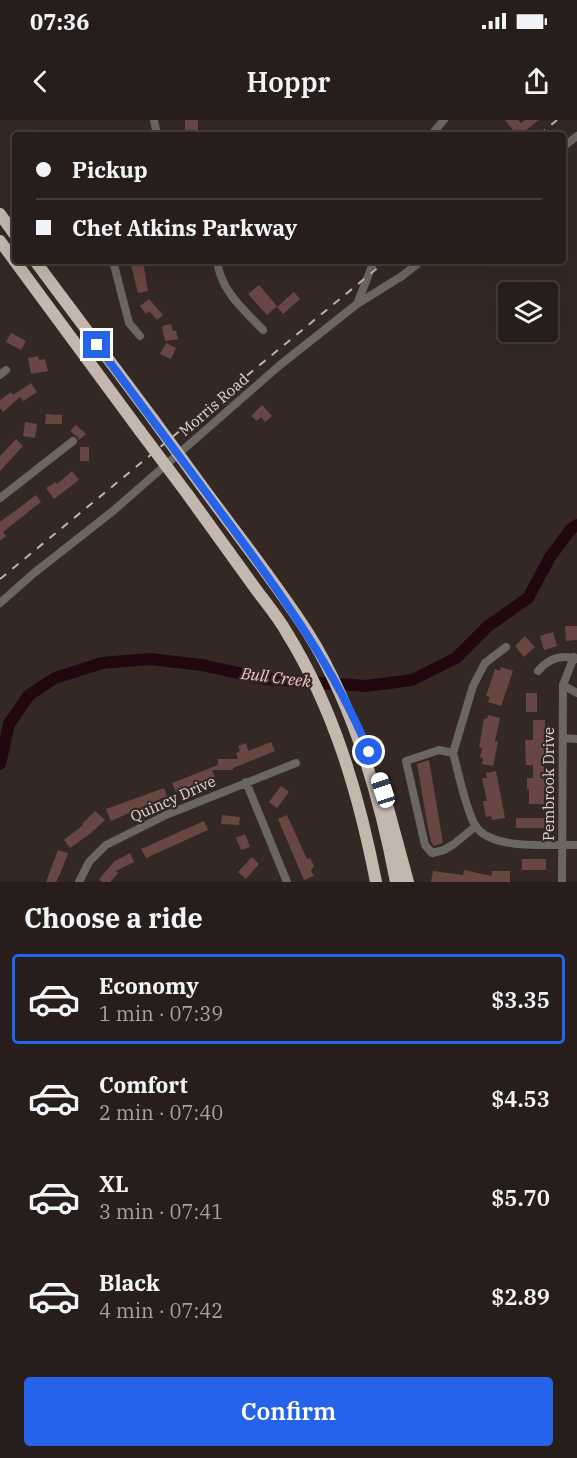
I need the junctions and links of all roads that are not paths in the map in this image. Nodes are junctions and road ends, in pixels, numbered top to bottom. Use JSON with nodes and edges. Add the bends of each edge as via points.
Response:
{"nodes":[{"id":1,"x":444,"y":120,"type":"edge"},
{"id":2,"x":434,"y":132,"type":"edge"},
{"id":3,"x":0,"y":214,"type":"edge"},
{"id":4,"x":12,"y":230,"type":"edge"},
{"id":5,"x":0,"y":241,"type":"edge"},
{"id":6,"x":12,"y":257,"type":"edge"},
{"id":7,"x":17,"y":264,"type":"edge"},
{"id":8,"x":37,"y":264,"type":"edge"},
{"id":9,"x":113,"y":264,"type":"edge"},
{"id":10,"x":218,"y":264,"type":"edge"},
{"id":11,"x":373,"y":264,"type":"edge"},
{"id":12,"x":418,"y":264,"type":"edge"},
{"id":13,"x":357,"y":304,"type":"junction"},
{"id":14,"x":263,"y":330,"type":"dead end"},
{"id":15,"x":140,"y":336,"type":"dead end"},
{"id":16,"x":74,"y":441,"type":"dead end"},
{"id":17,"x":0,"y":498,"type":"edge"},
{"id":18,"x":0,"y":603,"type":"edge"},
{"id":19,"x":506,"y":647,"type":"dead end"},
{"id":20,"x":575,"y":658,"type":"edge"},
{"id":21,"x":538,"y":671,"type":"dead end"},
{"id":22,"x":563,"y":685,"type":"junction"},
{"id":23,"x":577,"y":693,"type":"edge"},
{"id":24,"x":357,"y":730,"type":"junction"},
{"id":25,"x":563,"y":738,"type":"junction"},
{"id":26,"x":577,"y":739,"type":"edge"},
{"id":27,"x":453,"y":753,"type":"junction"},
{"id":28,"x":296,"y":763,"type":"dead end"},
{"id":29,"x":246,"y":782,"type":"junction"},
{"id":30,"x":476,"y":826,"type":"junction"},
{"id":31,"x":562,"y":844,"type":"junction"},
{"id":32,"x":577,"y":844,"type":"edge"},
{"id":33,"x":285,"y":881,"type":"edge"},
{"id":34,"x":79,"y":882,"type":"edge"},
{"id":35,"x":376,"y":882,"type":"edge"},
{"id":36,"x":396,"y":882,"type":"edge"},
{"id":37,"x":408,"y":882,"type":"edge"},
{"id":38,"x":562,"y":882,"type":"edge"}],
"edges":[{"from":1,"to":2,"type":"street"},
{"from":3,"to":4,"type":"highway"},
{"from":5,"to":6,"type":"highway","bridge":true},
{"from":7,"to":35,"type":"highway","bridge":true,"via":[[287,632],[334,727],[359,803]]},
{"from":8,"to":24,"type":"highway","bridge":true,"via":[[308,634]]},
{"from":9,"to":15,"type":"street","via":[[129,323]]},
{"from":10,"to":14,"type":"street","via":[[226,289]]},
{"from":11,"to":13,"type":"street"},
{"from":12,"to":13,"type":"street","name":"Morris Road"},
{"from":13,"to":18,"type":"street","name":"Morris Road"},
{"from":16,"to":17,"type":"street"},
{"from":19,"to":27,"type":"street","via":[[485,663],[473,686]]},
{"from":20,"to":21,"type":"street","via":[[548,661]]},
{"from":20,"to":22,"type":"street"},
{"from":22,"to":23,"type":"street"},
{"from":22,"to":25,"type":"street","name":"Pembrook Drive"},
{"from":24,"to":36,"type":"highway","via":[[382,812]]},
{"from":24,"to":37,"type":"highway","via":[[377,772]]},
{"from":25,"to":26,"type":"street"},
{"from":25,"to":31,"type":"street","name":"Pembrook Drive"},
{"from":27,"to":30,"type":"street"},
{"from":27,"to":30,"type":"street","via":[[439,750],[406,762],[425,845],[432,853],[444,850]]},
{"from":28,"to":29,"type":"street","name":"Quincy Drive"},
{"from":29,"to":33,"type":"street"},
{"from":29,"to":34,"type":"street","name":"Quincy Drive","via":[[106,845],[89,862]]},
{"from":30,"to":31,"type":"street","via":[[499,842]]},
{"from":31,"to":32,"type":"street"},
{"from":31,"to":38,"type":"street","name":"Pembrook Drive"}]}
